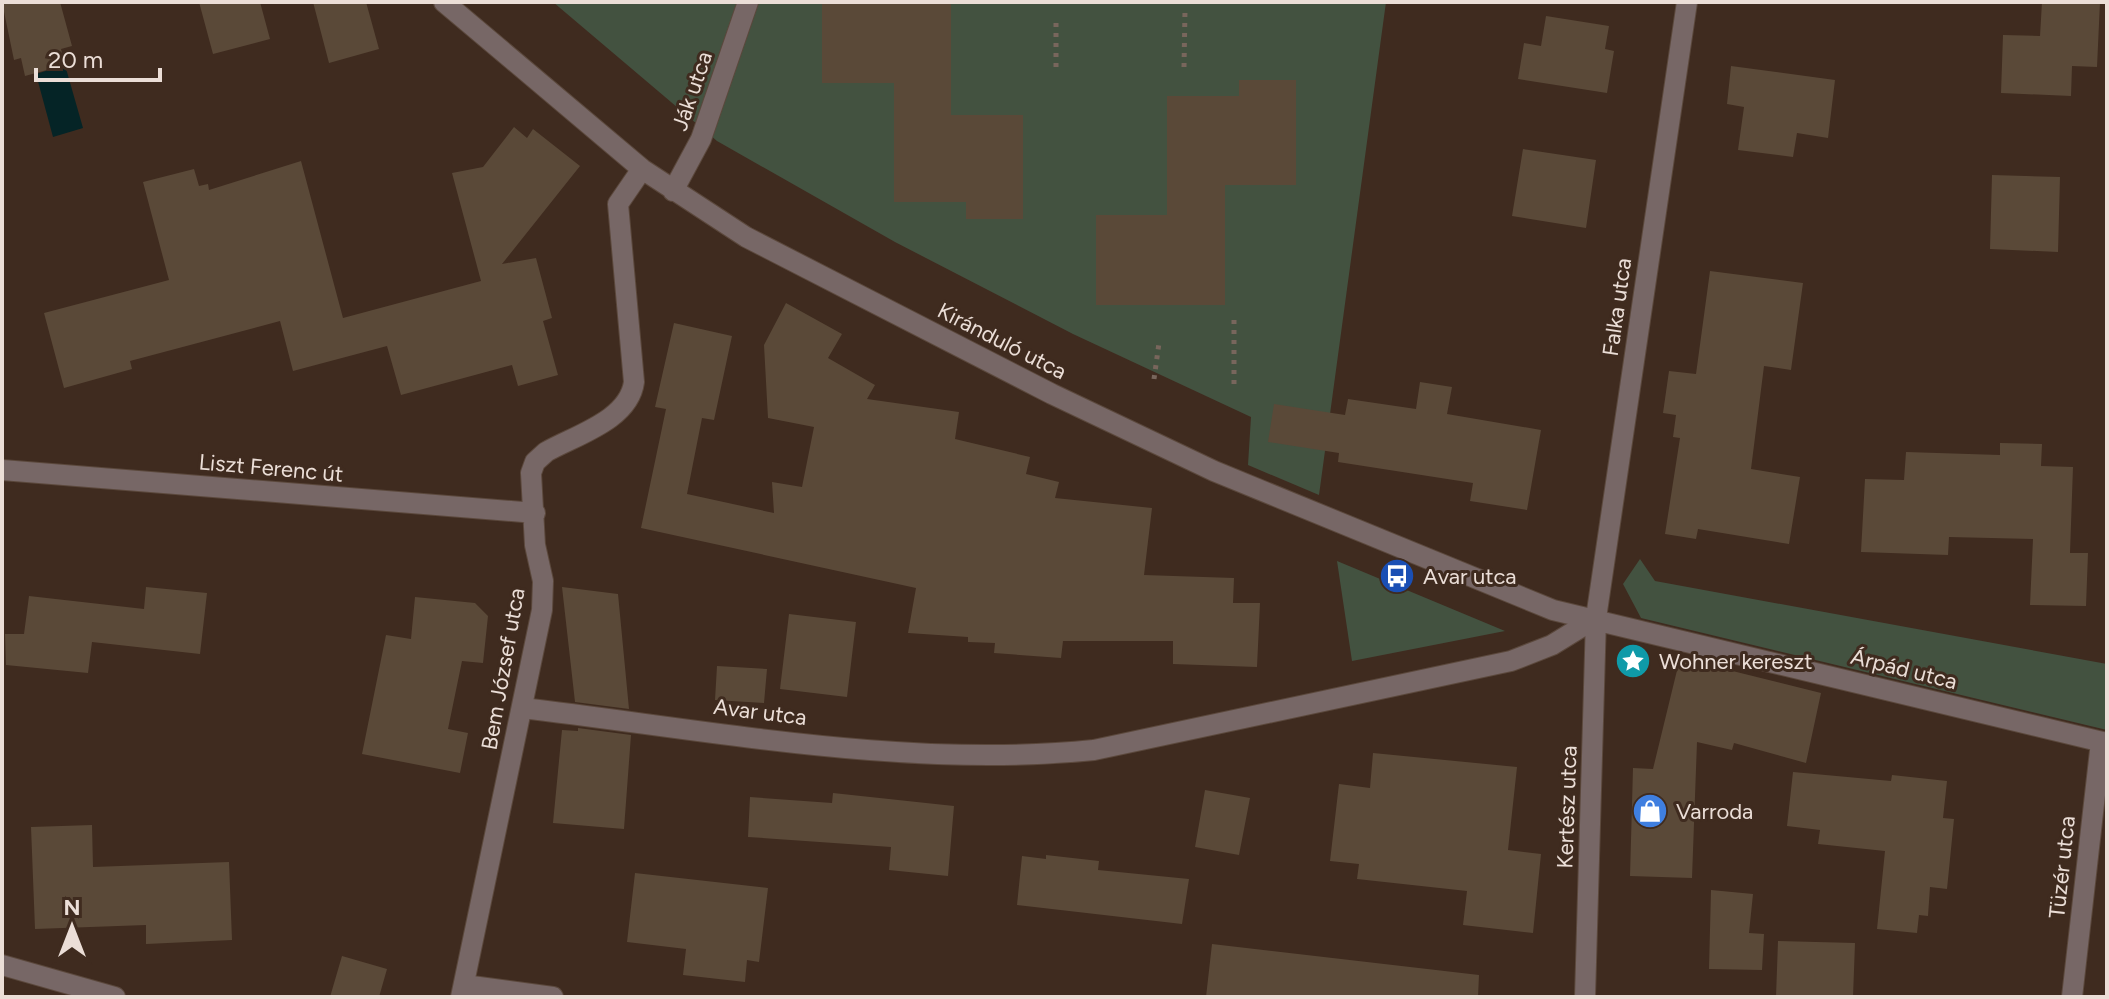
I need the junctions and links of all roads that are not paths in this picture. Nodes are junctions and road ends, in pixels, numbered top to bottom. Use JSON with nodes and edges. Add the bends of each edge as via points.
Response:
{"nodes":[{"id":1,"x":444,"y":2,"type":"edge"},
{"id":2,"x":748,"y":2,"type":"edge"},
{"id":3,"x":1687,"y":2,"type":"edge"},
{"id":4,"x":642,"y":169,"type":"junction"},
{"id":5,"x":673,"y":191,"type":"junction"},
{"id":6,"x":2,"y":470,"type":"edge"},
{"id":7,"x":535,"y":513,"type":"junction"},
{"id":8,"x":1596,"y":618,"type":"junction"},
{"id":9,"x":522,"y":708,"type":"junction"},
{"id":10,"x":2104,"y":742,"type":"edge"},
{"id":11,"x":2,"y":965,"type":"edge"},
{"id":12,"x":463,"y":991,"type":"edge"},
{"id":13,"x":115,"y":997,"type":"edge"},
{"id":14,"x":553,"y":997,"type":"edge"},
{"id":15,"x":1585,"y":997,"type":"edge"},
{"id":16,"x":2072,"y":997,"type":"edge"}],
"edges":[{"from":1,"to":4,"type":"street","name":"Kiránduló utca"},
{"from":2,"to":5,"type":"street","name":"Ják utca","via":[[697,151]]},
{"from":3,"to":8,"type":"street","name":"Falka utca"},
{"from":4,"to":5,"type":"street","name":"Kiránduló utca"},
{"from":4,"to":7,"type":"street","name":"Bem József utca","via":[[618,204],[632,398],[622,410],[535,462]]},
{"from":5,"to":8,"type":"street","name":"Kiránduló utca","via":[[774,251],[1214,471],[1553,610]]},
{"from":6,"to":7,"type":"street","name":"Liszt Ferenc út"},
{"from":7,"to":9,"type":"street","name":"Bem József utca","via":[[542,610]]},
{"from":8,"to":9,"type":"street","name":"Avar utca","via":[[1552,645],[1511,661],[1094,750],[1034,756],[891,752]]},
{"from":8,"to":10,"type":"street","name":"Árpád utca"},
{"from":8,"to":15,"type":"street","name":"Kertész utca"},
{"from":9,"to":12,"type":"street","name":"Bem József utca"},
{"from":10,"to":16,"type":"street","name":"Tüzér utca"},
{"from":11,"to":13,"type":"street"},
{"from":12,"to":14,"type":"street"}]}
